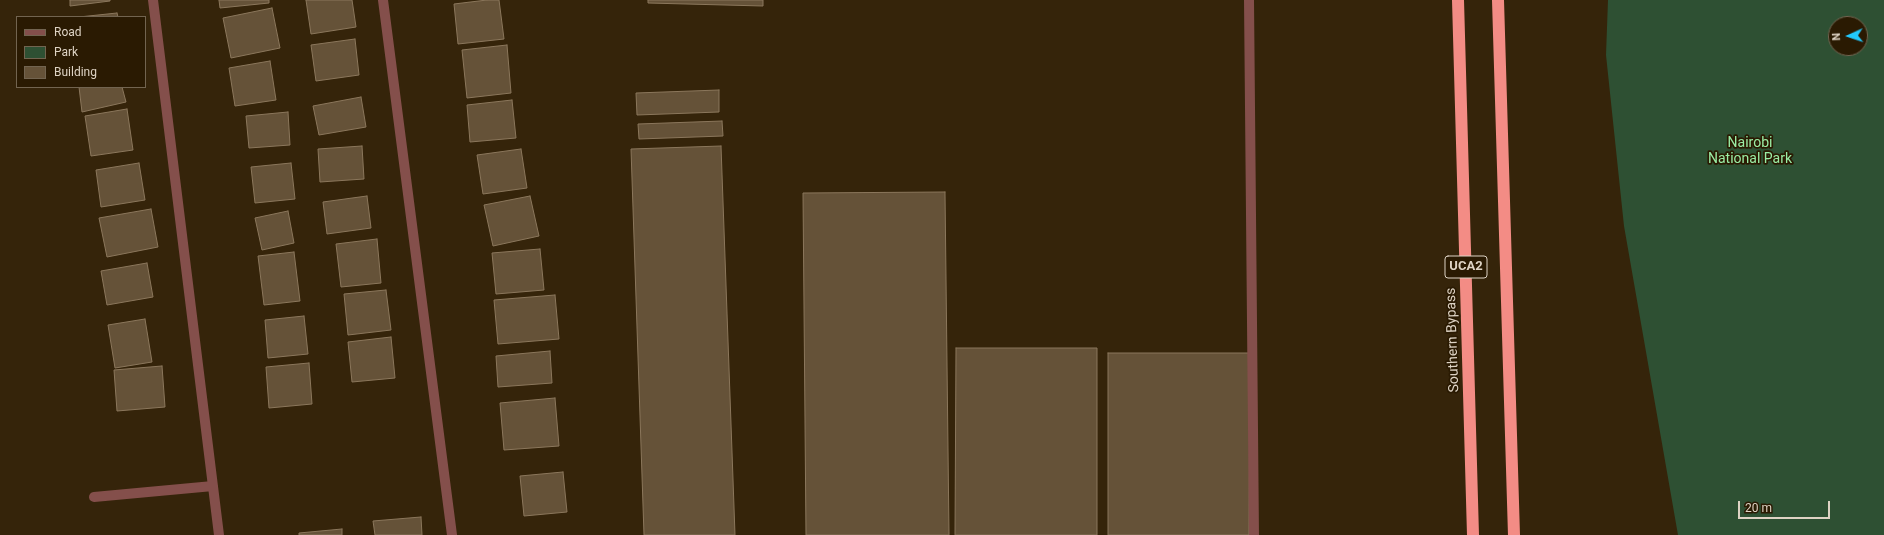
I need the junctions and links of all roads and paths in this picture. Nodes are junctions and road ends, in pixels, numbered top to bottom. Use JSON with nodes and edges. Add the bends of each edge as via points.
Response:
{"nodes":[{"id":1,"x":153,"y":0,"type":"edge"},
{"id":2,"x":383,"y":0,"type":"edge"},
{"id":3,"x":1249,"y":0,"type":"edge"},
{"id":4,"x":1458,"y":0,"type":"edge"},
{"id":5,"x":1498,"y":0,"type":"edge"},
{"id":6,"x":213,"y":486,"type":"junction"},
{"id":7,"x":94,"y":497,"type":"dead end"},
{"id":8,"x":219,"y":535,"type":"edge"},
{"id":9,"x":452,"y":535,"type":"edge"},
{"id":10,"x":1254,"y":535,"type":"edge"},
{"id":11,"x":1473,"y":535,"type":"edge"},
{"id":12,"x":1514,"y":535,"type":"edge"}],
"edges":[{"from":1,"to":6,"type":"street"},
{"from":2,"to":9,"type":"street"},
{"from":3,"to":10,"type":"street"},
{"from":4,"to":11,"type":"highway","name":"Southern Bypass","number":"UCA2"},
{"from":5,"to":12,"type":"highway","number":"UCA2"},
{"from":6,"to":7,"type":"street"},
{"from":6,"to":8,"type":"street"}]}
